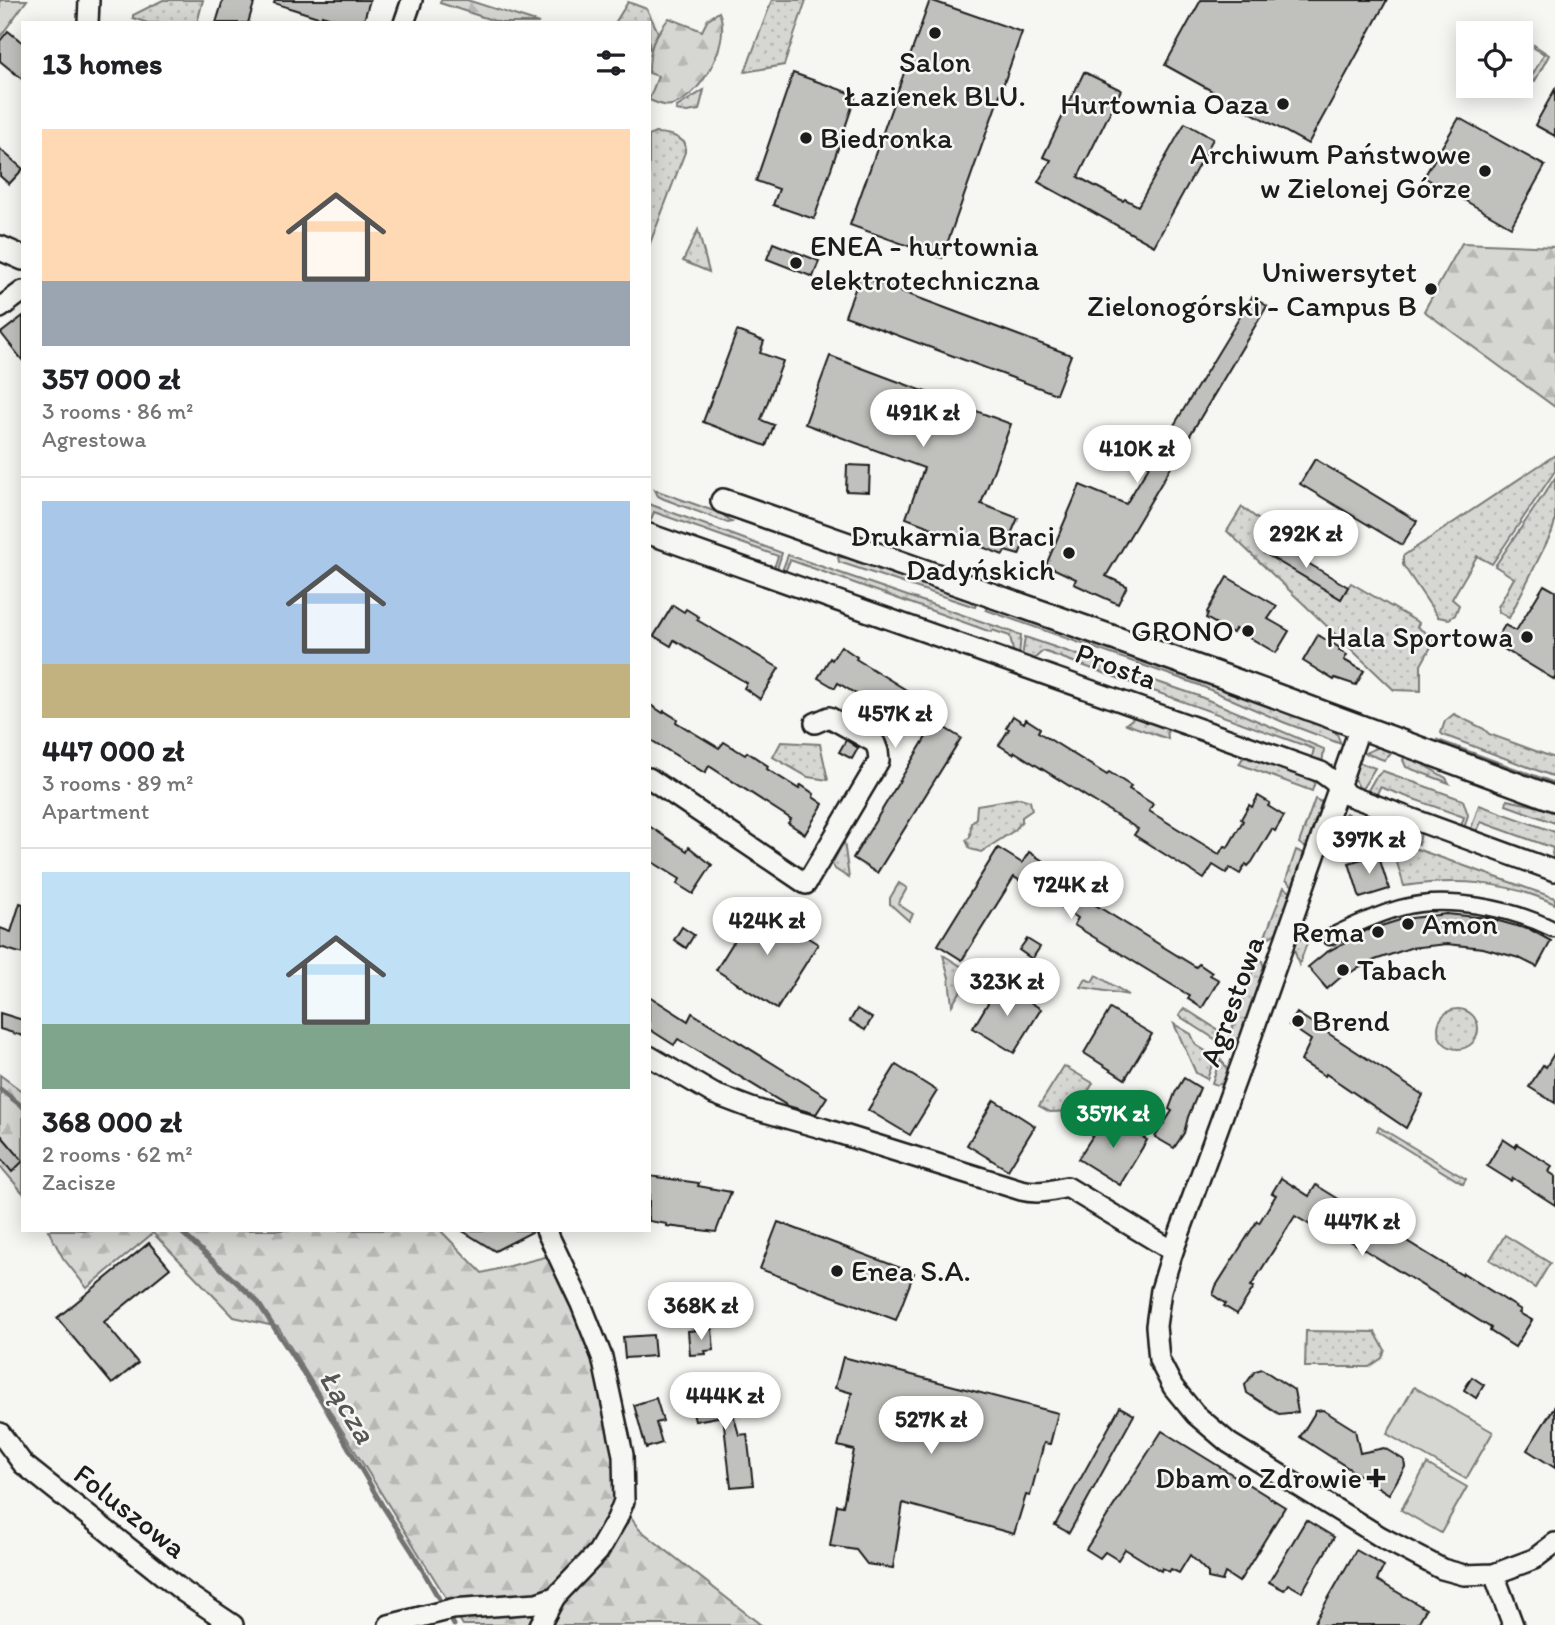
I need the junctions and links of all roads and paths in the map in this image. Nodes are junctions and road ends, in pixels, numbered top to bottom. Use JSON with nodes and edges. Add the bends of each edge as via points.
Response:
{"nodes":[{"id":1,"x":89,"y":0,"type":"edge"},
{"id":2,"x":412,"y":0,"type":"edge"},
{"id":3,"x":88,"y":21,"type":"edge"},
{"id":4,"x":405,"y":21,"type":"edge"},
{"id":5,"x":0,"y":248,"type":"edge"},
{"id":6,"x":21,"y":257,"type":"edge"},
{"id":7,"x":21,"y":292,"type":"edge"},
{"id":8,"x":0,"y":308,"type":"edge"},
{"id":9,"x":723,"y":501,"type":"dead end"},
{"id":10,"x":651,"y":535,"type":"edge"},
{"id":11,"x":815,"y":723,"type":"dead end"},
{"id":12,"x":1360,"y":727,"type":"junction"},
{"id":13,"x":651,"y":779,"type":"edge"},
{"id":14,"x":1340,"y":786,"type":"junction"},
{"id":15,"x":1555,"y":799,"type":"edge"},
{"id":16,"x":1555,"y":871,"type":"edge"},
{"id":17,"x":1553,"y":929,"type":"dead end"},
{"id":18,"x":1330,"y":937,"type":"dead end"},
{"id":19,"x":651,"y":1057,"type":"edge"},
{"id":20,"x":547,"y":1232,"type":"edge"},
{"id":21,"x":1172,"y":1251,"type":"junction"},
{"id":22,"x":0,"y":1433,"type":"edge"},
{"id":23,"x":1555,"y":1544,"type":"edge"},
{"id":24,"x":1494,"y":1574,"type":"junction"},
{"id":25,"x":555,"y":1597,"type":"junction"},
{"id":26,"x":233,"y":1625,"type":"edge"},
{"id":27,"x":389,"y":1625,"type":"edge"},
{"id":28,"x":540,"y":1625,"type":"edge"},
{"id":29,"x":1513,"y":1625,"type":"edge"}],
"edges":[{"from":1,"to":3,"type":"street"},
{"from":2,"to":4,"type":"street"},
{"from":5,"to":6,"type":"street"},
{"from":7,"to":8,"type":"street"},
{"from":9,"to":12,"type":"street","name":"Prosta"},
{"from":10,"to":14,"type":"street","name":"Prosta","via":[[1321,772]]},
{"from":11,"to":13,"type":"street","via":[[830,717],[874,743],[879,761],[806,884]]},
{"from":12,"to":14,"type":"street","name":"Agrestowa"},
{"from":12,"to":15,"type":"street","name":"Prosta"},
{"from":14,"to":16,"type":"street","name":"Prosta","via":[[1347,795],[1371,805]]},
{"from":14,"to":21,"type":"street","name":"Agrestowa"},
{"from":17,"to":18,"type":"street","via":[[1491,907],[1447,903],[1402,907]]},
{"from":19,"to":21,"type":"street","via":[[714,1094],[751,1108],[1021,1190],[1048,1192],[1066,1187]]},
{"from":20,"to":25,"type":"street","via":[[602,1357],[624,1485],[624,1501],[598,1552]]},
{"from":21,"to":24,"type":"street","name":"Agrestowa","via":[[1156,1326],[1159,1360],[1195,1414],[1229,1443],[1414,1556],[1464,1575]]},
{"from":22,"to":26,"type":"street","name":"Foluszowa","via":[[23,1464],[184,1592]]},
{"from":23,"to":24,"type":"street","name":"Agrestowa","via":[[1534,1559]]},
{"from":24,"to":29,"type":"street"},
{"from":25,"to":27,"type":"street","via":[[537,1603],[442,1611]]},
{"from":25,"to":28,"type":"street"}]}
